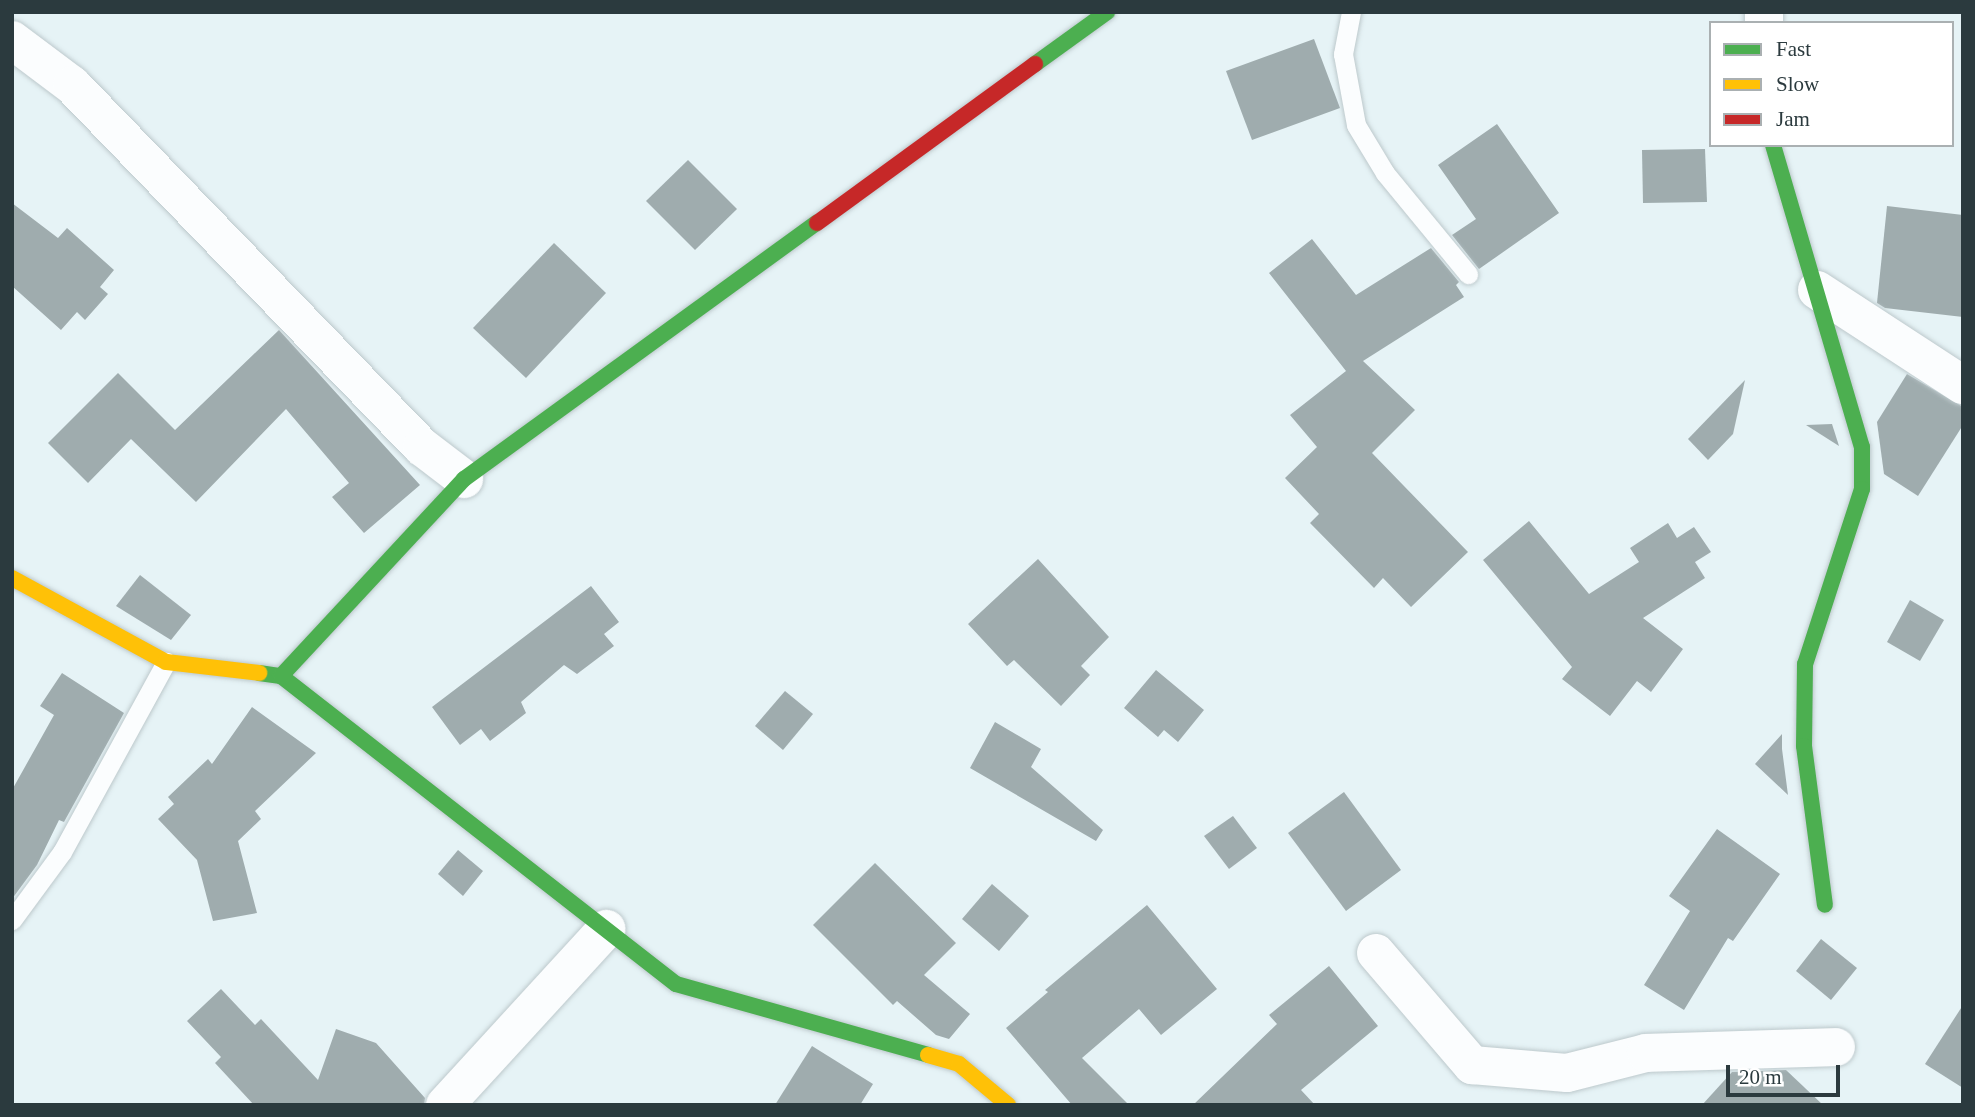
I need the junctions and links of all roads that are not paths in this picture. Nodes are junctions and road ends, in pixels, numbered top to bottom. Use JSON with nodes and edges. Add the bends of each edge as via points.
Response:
{"nodes":[{"id":1,"x":1107,"y":12,"type":"edge"},
{"id":2,"x":1351,"y":12,"type":"edge"},
{"id":3,"x":12,"y":40,"type":"edge"},
{"id":4,"x":1774,"y":147,"type":"edge"},
{"id":5,"x":1468,"y":274,"type":"dead end"},
{"id":6,"x":1817,"y":290,"type":"junction"},
{"id":7,"x":1963,"y":385,"type":"edge"},
{"id":8,"x":464,"y":479,"type":"junction"},
{"id":9,"x":12,"y":578,"type":"edge"},
{"id":10,"x":166,"y":663,"type":"junction"},
{"id":11,"x":281,"y":676,"type":"junction"},
{"id":12,"x":1825,"y":905,"type":"dead end"},
{"id":13,"x":12,"y":920,"type":"edge"},
{"id":14,"x":606,"y":929,"type":"junction"},
{"id":15,"x":1376,"y":953,"type":"dead end"},
{"id":16,"x":1836,"y":1047,"type":"dead end"},
{"id":17,"x":445,"y":1105,"type":"edge"},
{"id":18,"x":1008,"y":1105,"type":"edge"}],
"edges":[{"from":1,"to":8,"type":"street"},
{"from":2,"to":5,"type":"lane","via":[[1343,54],[1356,125],[1385,173]]},
{"from":3,"to":8,"type":"street","via":[[72,85],[422,447]]},
{"from":4,"to":6,"type":"street"},
{"from":6,"to":7,"type":"street"},
{"from":6,"to":12,"type":"street","via":[[1862,447],[1862,489],[1805,664],[1804,746]]},
{"from":8,"to":11,"type":"street"},
{"from":9,"to":10,"type":"street"},
{"from":10,"to":11,"type":"street"},
{"from":10,"to":13,"type":"lane","via":[[62,852]]},
{"from":11,"to":14,"type":"street"},
{"from":14,"to":17,"type":"street"},
{"from":14,"to":18,"type":"street","via":[[676,984],[959,1064]]},
{"from":15,"to":16,"type":"street","via":[[1472,1065],[1567,1073],[1646,1053]]}]}
